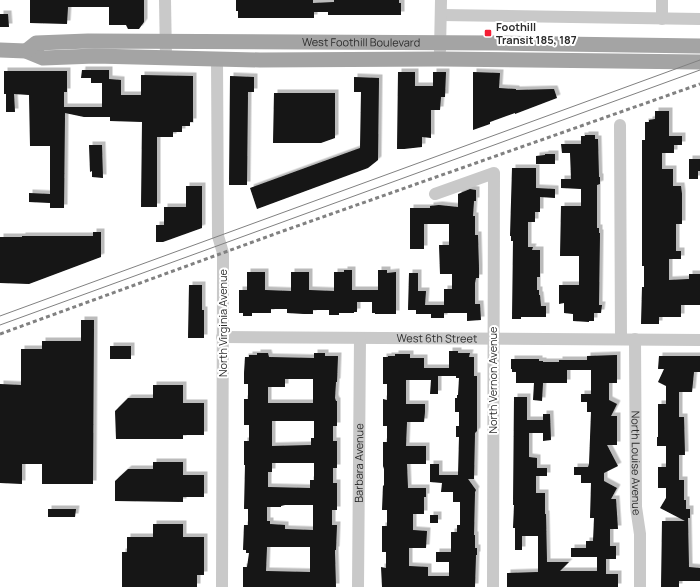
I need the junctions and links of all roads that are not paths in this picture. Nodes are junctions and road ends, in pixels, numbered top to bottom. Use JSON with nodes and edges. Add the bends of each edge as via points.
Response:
{"nodes":[{"id":1,"x":165,"y":0,"type":"edge"},
{"id":2,"x":442,"y":0,"type":"edge"},
{"id":3,"x":662,"y":0,"type":"edge"},
{"id":4,"x":441,"y":15,"type":"junction"},
{"id":5,"x":662,"y":19,"type":"junction"},
{"id":6,"x":700,"y":19,"type":"edge"},
{"id":7,"x":165,"y":42,"type":"junction"},
{"id":8,"x":440,"y":43,"type":"junction"},
{"id":9,"x":700,"y":46,"type":"edge"},
{"id":10,"x":0,"y":50,"type":"edge"},
{"id":11,"x":26,"y":51,"type":"junction"},
{"id":12,"x":166,"y":57,"type":"junction"},
{"id":13,"x":217,"y":59,"type":"junction"},
{"id":14,"x":440,"y":59,"type":"junction"},
{"id":15,"x":700,"y":62,"type":"edge"},
{"id":16,"x":620,"y":125,"type":"dead end"},
{"id":17,"x":435,"y":194,"type":"dead end"},
{"id":18,"x":222,"y":337,"type":"junction"},
{"id":19,"x":360,"y":338,"type":"junction"},
{"id":20,"x":493,"y":338,"type":"junction"},
{"id":21,"x":620,"y":339,"type":"junction"},
{"id":22,"x":635,"y":339,"type":"junction"},
{"id":23,"x":700,"y":340,"type":"edge"},
{"id":24,"x":222,"y":587,"type":"edge"},
{"id":25,"x":358,"y":587,"type":"edge"},
{"id":26,"x":493,"y":587,"type":"edge"},
{"id":27,"x":640,"y":587,"type":"edge"}],
"edges":[{"from":1,"to":7,"type":"street"},
{"from":2,"to":4,"type":"street"},
{"from":3,"to":5,"type":"street"},
{"from":4,"to":5,"type":"street"},
{"from":4,"to":8,"type":"street"},
{"from":5,"to":6,"type":"street"},
{"from":7,"to":8,"type":"main road","name":"West Foothill Boulevard"},
{"from":7,"to":11,"type":"main road","name":"West Foothill Boulevard","via":[[36,43]]},
{"from":7,"to":12,"type":"street"},
{"from":8,"to":9,"type":"main road","name":"West Foothill Boulevard"},
{"from":8,"to":14,"type":"street"},
{"from":10,"to":11,"type":"main road","name":"West Foothill Boulevard"},
{"from":11,"to":12,"type":"main road","name":"West Foothill Boulevard","via":[[43,58]]},
{"from":12,"to":13,"type":"main road","name":"West Foothill Boulevard"},
{"from":13,"to":14,"type":"main road","name":"West Foothill Boulevard"},
{"from":13,"to":18,"type":"street","name":"North Virginia Avenue","via":[[218,236],[223,253]]},
{"from":14,"to":15,"type":"main road","name":"West Foothill Boulevard"},
{"from":16,"to":21,"type":"street"},
{"from":17,"to":20,"type":"street","name":"North Vernon Avenue","via":[[494,173]]},
{"from":18,"to":19,"type":"street","name":"West 6th Street"},
{"from":18,"to":24,"type":"street","name":"North Virginia Avenue"},
{"from":19,"to":20,"type":"street","name":"West 6th Street"},
{"from":19,"to":25,"type":"street","name":"Barbara Avenue"},
{"from":20,"to":21,"type":"street","name":"West 6th Street"},
{"from":20,"to":26,"type":"street","name":"North Vernon Avenue"},
{"from":21,"to":22,"type":"street","name":"West 6th Street"},
{"from":22,"to":23,"type":"street","name":"West 6th Street"},
{"from":22,"to":27,"type":"street","name":"North Louise Avenue","via":[[636,507],[640,534]]}]}
